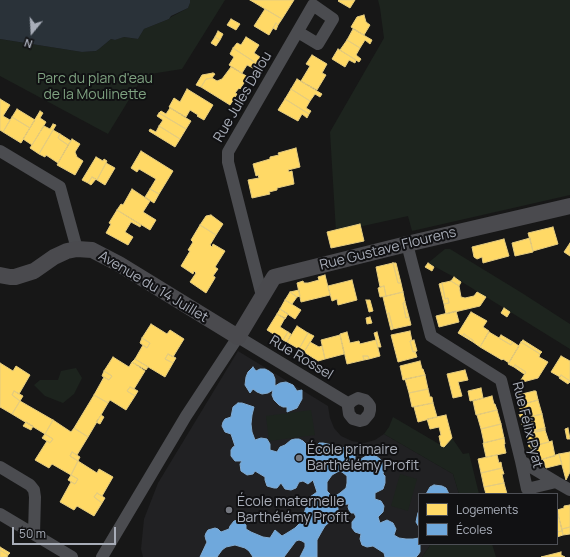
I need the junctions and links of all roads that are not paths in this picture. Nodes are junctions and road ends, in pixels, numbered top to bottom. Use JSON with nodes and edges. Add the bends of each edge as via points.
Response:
{"nodes":[{"id":1,"x":298,"y":32,"type":"dead end"},
{"id":2,"x":0,"y":151,"type":"edge"},
{"id":3,"x":570,"y":206,"type":"edge"},
{"id":4,"x":407,"y":244,"type":"junction"},
{"id":5,"x":77,"y":249,"type":"junction"},
{"id":6,"x":0,"y":275,"type":"edge"},
{"id":7,"x":262,"y":296,"type":"junction"},
{"id":8,"x":238,"y":337,"type":"junction"},
{"id":9,"x":349,"y":404,"type":"dead end"},
{"id":10,"x":521,"y":461,"type":"junction"},
{"id":11,"x":0,"y":467,"type":"edge"},
{"id":12,"x":556,"y":482,"type":"junction"},
{"id":13,"x":570,"y":490,"type":"edge"},
{"id":14,"x":0,"y":514,"type":"edge"},
{"id":15,"x":34,"y":534,"type":"junction"},
{"id":16,"x":72,"y":557,"type":"edge"},
{"id":17,"x":102,"y":557,"type":"edge"}],
"edges":[{"from":1,"to":7,"type":"street","name":"Rue Jules Dalou","via":[[228,152],[228,162]]},
{"from":2,"to":5,"type":"street","via":[[60,187]]},
{"from":3,"to":4,"type":"street","name":"Rue Gustave Flourens"},
{"from":4,"to":7,"type":"street","name":"Rue Gustave Flourens","via":[[274,277]]},
{"from":4,"to":10,"type":"street","name":"Rue Félix Pyat","via":[[431,336],[501,380]]},
{"from":5,"to":6,"type":"street","name":"Avenue du 14 Juillet","via":[[54,257],[34,272],[15,277]]},
{"from":5,"to":8,"type":"street","name":"Avenue du 14 Juillet","via":[[92,250],[119,264]]},
{"from":7,"to":8,"type":"street","name":"Rue Gustave Flourens"},
{"from":8,"to":9,"type":"street","name":"Rue Rossel"},
{"from":8,"to":17,"type":"street","via":[[186,416]]},
{"from":10,"to":12,"type":"street"},
{"from":10,"to":12,"type":"street","name":"Rue Félix Pyat","via":[[527,489]]},
{"from":11,"to":15,"type":"street","via":[[34,490]]},
{"from":12,"to":13,"type":"street","name":"Rue Félix Pyat"},
{"from":14,"to":15,"type":"street"},
{"from":15,"to":16,"type":"street"}]}
